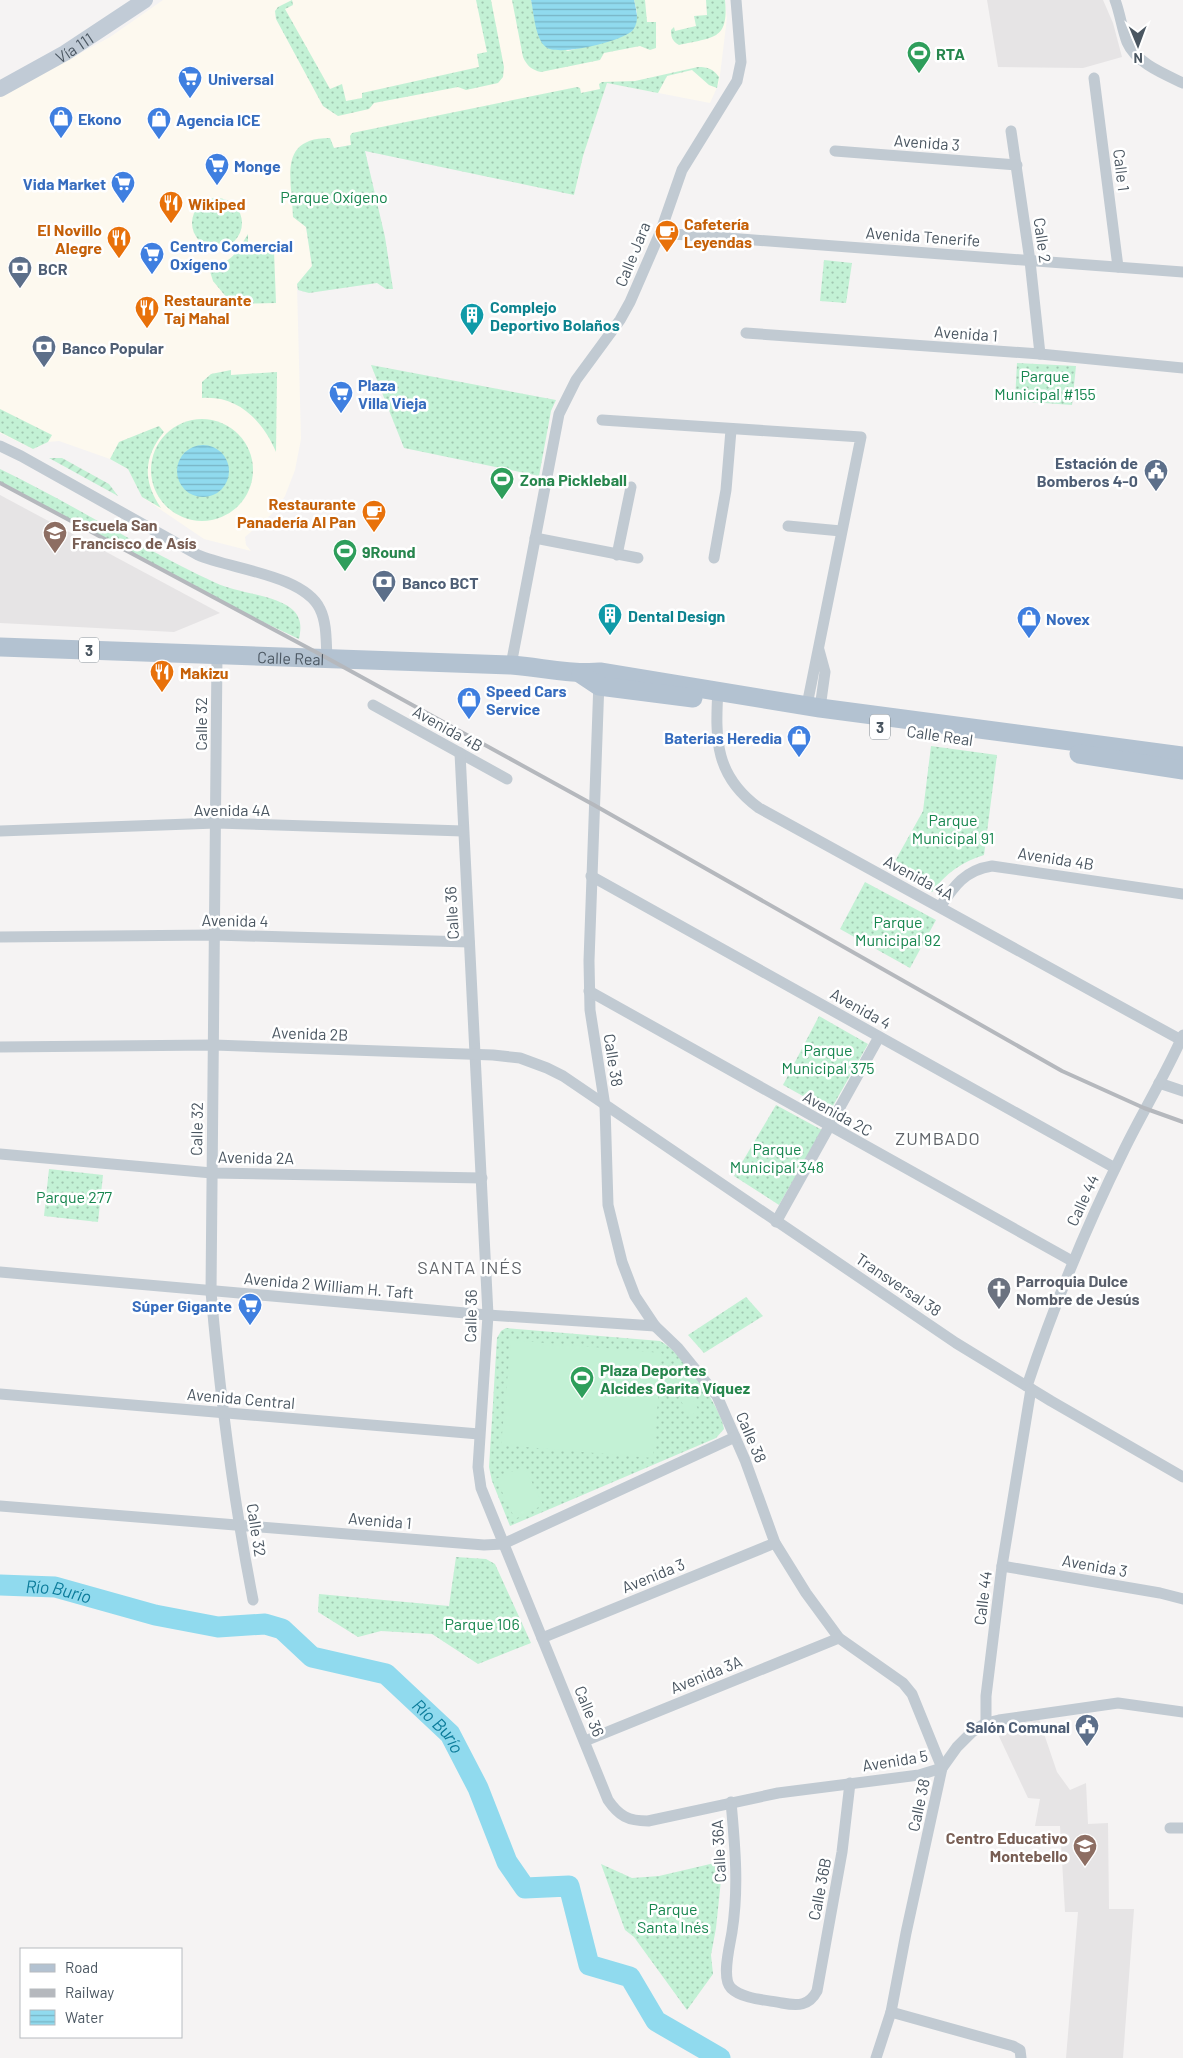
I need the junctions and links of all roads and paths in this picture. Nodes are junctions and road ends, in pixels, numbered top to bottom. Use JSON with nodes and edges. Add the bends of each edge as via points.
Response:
{"nodes":[{"id":1,"x":145,"y":0,"type":"edge"},
{"id":2,"x":736,"y":0,"type":"edge"},
{"id":3,"x":1114,"y":0,"type":"edge"},
{"id":4,"x":1094,"y":78,"type":"dead end"},
{"id":5,"x":1183,"y":83,"type":"edge"},
{"id":6,"x":0,"y":89,"type":"edge"},
{"id":7,"x":1010,"y":131,"type":"dead end"},
{"id":8,"x":835,"y":151,"type":"dead end"},
{"id":9,"x":1017,"y":165,"type":"junction"},
{"id":10,"x":660,"y":233,"type":"junction"},
{"id":11,"x":1030,"y":260,"type":"junction"},
{"id":12,"x":1118,"y":267,"type":"junction"},
{"id":13,"x":1183,"y":272,"type":"edge"},
{"id":14,"x":746,"y":333,"type":"dead end"},
{"id":15,"x":1040,"y":354,"type":"junction"},
{"id":16,"x":1183,"y":368,"type":"edge"},
{"id":17,"x":602,"y":420,"type":"dead end"},
{"id":18,"x":731,"y":430,"type":"junction"},
{"id":19,"x":0,"y":446,"type":"edge"},
{"id":20,"x":631,"y":487,"type":"dead end"},
{"id":21,"x":788,"y":526,"type":"dead end"},
{"id":22,"x":842,"y":531,"type":"junction"},
{"id":23,"x":535,"y":538,"type":"junction"},
{"id":24,"x":617,"y":555,"type":"junction"},
{"id":25,"x":638,"y":558,"type":"dead end"},
{"id":26,"x":714,"y":558,"type":"dead end"},
{"id":27,"x":0,"y":647,"type":"edge"},
{"id":28,"x":217,"y":655,"type":"junction"},
{"id":29,"x":327,"y":658,"type":"junction"},
{"id":30,"x":511,"y":664,"type":"junction"},
{"id":31,"x":600,"y":679,"type":"junction"},
{"id":32,"x":718,"y":696,"type":"junction"},
{"id":33,"x":373,"y":705,"type":"dead end"},
{"id":34,"x":814,"y":706,"type":"junction"},
{"id":35,"x":460,"y":753,"type":"junction"},
{"id":36,"x":1183,"y":756,"type":"edge"},
{"id":37,"x":1183,"y":770,"type":"edge"},
{"id":38,"x":507,"y":779,"type":"dead end"},
{"id":39,"x":216,"y":823,"type":"junction"},
{"id":40,"x":0,"y":831,"type":"edge"},
{"id":41,"x":463,"y":831,"type":"junction"},
{"id":42,"x":591,"y":876,"type":"junction"},
{"id":43,"x":1183,"y":894,"type":"edge"},
{"id":44,"x":940,"y":907,"type":"junction"},
{"id":45,"x":214,"y":935,"type":"junction"},
{"id":46,"x":0,"y":937,"type":"edge"},
{"id":47,"x":469,"y":942,"type":"junction"},
{"id":48,"x":589,"y":991,"type":"junction"},
{"id":49,"x":879,"y":1037,"type":"junction"},
{"id":50,"x":1182,"y":1038,"type":"edge"},
{"id":51,"x":214,"y":1045,"type":"junction"},
{"id":52,"x":0,"y":1047,"type":"edge"},
{"id":53,"x":476,"y":1055,"type":"junction"},
{"id":54,"x":1159,"y":1084,"type":"junction"},
{"id":55,"x":1183,"y":1090,"type":"edge"},
{"id":56,"x":605,"y":1106,"type":"junction"},
{"id":57,"x":829,"y":1126,"type":"junction"},
{"id":58,"x":0,"y":1154,"type":"edge"},
{"id":59,"x":1115,"y":1168,"type":"junction"},
{"id":60,"x":212,"y":1173,"type":"junction"},
{"id":61,"x":482,"y":1178,"type":"junction"},
{"id":62,"x":776,"y":1222,"type":"junction"},
{"id":63,"x":1072,"y":1261,"type":"junction"},
{"id":64,"x":0,"y":1272,"type":"edge"},
{"id":65,"x":211,"y":1292,"type":"junction"},
{"id":66,"x":488,"y":1315,"type":"junction"},
{"id":67,"x":655,"y":1326,"type":"junction"},
{"id":68,"x":1029,"y":1388,"type":"junction"},
{"id":69,"x":0,"y":1394,"type":"edge"},
{"id":70,"x":223,"y":1412,"type":"junction"},
{"id":71,"x":480,"y":1434,"type":"junction"},
{"id":72,"x":735,"y":1437,"type":"junction"},
{"id":73,"x":1183,"y":1477,"type":"edge"},
{"id":74,"x":0,"y":1506,"type":"edge"},
{"id":75,"x":238,"y":1524,"type":"junction"},
{"id":76,"x":775,"y":1542,"type":"junction"},
{"id":77,"x":503,"y":1544,"type":"junction"},
{"id":78,"x":1002,"y":1566,"type":"junction"},
{"id":79,"x":1183,"y":1599,"type":"edge"},
{"id":80,"x":253,"y":1600,"type":"dead end"},
{"id":81,"x":542,"y":1638,"type":"junction"},
{"id":82,"x":839,"y":1638,"type":"junction"},
{"id":83,"x":1183,"y":1712,"type":"edge"},
{"id":84,"x":986,"y":1723,"type":"junction"},
{"id":85,"x":585,"y":1741,"type":"junction"},
{"id":86,"x":942,"y":1768,"type":"junction"},
{"id":87,"x":850,"y":1783,"type":"junction"},
{"id":88,"x":732,"y":1802,"type":"junction"},
{"id":89,"x":624,"y":1818,"type":"joint"},
{"id":90,"x":1170,"y":1828,"type":"dead end"},
{"id":91,"x":1183,"y":1828,"type":"edge"},
{"id":92,"x":730,"y":1988,"type":"joint"},
{"id":93,"x":891,"y":2012,"type":"junction"},
{"id":94,"x":876,"y":2058,"type":"edge"},
{"id":95,"x":1021,"y":2058,"type":"edge"}],
"edges":[{"from":1,"to":6,"type":"main road","name":"Vía 111","via":[[72,48]]},
{"from":2,"to":10,"type":"street","name":"Calle Jara","via":[[741,46],[740,74],[690,154]]},
{"from":3,"to":5,"type":"street","via":[[1127,43],[1135,53],[1144,62]]},
{"from":4,"to":12,"type":"street","name":"Calle 1"},
{"from":7,"to":9,"type":"street","name":"Calle 2"},
{"from":8,"to":9,"type":"street","name":"Avenida 3"},
{"from":9,"to":11,"type":"street","name":"Calle 2"},
{"from":10,"to":11,"type":"street","name":"Avenida Tenerife"},
{"from":10,"to":23,"type":"street","name":"Calle Jara","via":[[620,320],[564,400]]},
{"from":11,"to":12,"type":"street","name":"Avenida Tenerife"},
{"from":11,"to":15,"type":"street","name":"Calle 2"},
{"from":12,"to":13,"type":"street","name":"Avenida Tenerife"},
{"from":14,"to":15,"type":"street","name":"Avenida 1"},
{"from":15,"to":16,"type":"street","name":"Avenida 1"},
{"from":17,"to":18,"type":"street"},
{"from":18,"to":22,"type":"street","via":[[861,437]]},
{"from":18,"to":26,"type":"street","via":[[726,490]]},
{"from":19,"to":29,"type":"street","via":[[198,555],[276,578],[306,594],[322,613]]},
{"from":20,"to":24,"type":"street"},
{"from":21,"to":22,"type":"street"},
{"from":22,"to":34,"type":"street","via":[[818,646],[825,672]]},
{"from":23,"to":24,"type":"street"},
{"from":23,"to":30,"type":"street","name":"Calle Jara"},
{"from":24,"to":25,"type":"street"},
{"from":27,"to":28,"type":"main road","name":"Calle Real","number":"3"},
{"from":28,"to":29,"type":"main road","name":"Calle Real","number":"3"},
{"from":28,"to":39,"type":"street","name":"Calle 32"},
{"from":29,"to":30,"type":"main road","name":"Calle Real","number":"3"},
{"from":30,"to":31,"type":"main road","name":"Calle Real","number":"3","via":[[554,668]]},
{"from":31,"to":32,"type":"main road","name":"Calle Real","number":"3"},
{"from":31,"to":42,"type":"street","name":"Calle 38"},
{"from":32,"to":34,"type":"main road","name":"Calle Real","number":"3"},
{"from":32,"to":37,"type":"main road","name":"Calle Real","number":"3"},
{"from":32,"to":44,"type":"street","name":"Avenida 4A","via":[[717,726],[723,766],[745,798]]},
{"from":33,"to":35,"type":"street","name":"Avenida 4B"},
{"from":34,"to":36,"type":"main road","name":"Calle Real","number":"3"},
{"from":35,"to":38,"type":"street","name":"Avenida 4B"},
{"from":35,"to":41,"type":"street","name":"Calle 36"},
{"from":39,"to":40,"type":"street","name":"Avenida 4A"},
{"from":39,"to":41,"type":"street","name":"Avenida 4A"},
{"from":39,"to":45,"type":"street","name":"Calle 32"},
{"from":41,"to":47,"type":"street","name":"Calle 36"},
{"from":42,"to":48,"type":"street","name":"Calle 38"},
{"from":42,"to":49,"type":"street","name":"Avenida 4"},
{"from":43,"to":44,"type":"street","name":"Avenida 4B","via":[[992,866],[963,877]]},
{"from":44,"to":50,"type":"street","name":"Avenida 4A"},
{"from":45,"to":46,"type":"street","name":"Avenida 4"},
{"from":45,"to":47,"type":"street","name":"Avenida 4"},
{"from":45,"to":51,"type":"street","name":"Calle 32"},
{"from":47,"to":53,"type":"street","name":"Calle 36"},
{"from":48,"to":56,"type":"street","name":"Calle 38"},
{"from":48,"to":57,"type":"street","name":"Avenida 2C"},
{"from":49,"to":57,"type":"street"},
{"from":49,"to":59,"type":"street","name":"Avenida 4"},
{"from":50,"to":54,"type":"street","name":"Calle 44"},
{"from":51,"to":52,"type":"street","name":"Avenida 2B"},
{"from":51,"to":53,"type":"street","name":"Avenida 2B"},
{"from":51,"to":60,"type":"street","name":"Calle 32"},
{"from":53,"to":56,"type":"street","name":"Avenida 2B","via":[[520,1058],[547,1068]]},
{"from":53,"to":61,"type":"street","name":"Calle 36"},
{"from":54,"to":55,"type":"street"},
{"from":54,"to":59,"type":"street","name":"Calle 44"},
{"from":56,"to":62,"type":"street","name":"Transversal 38"},
{"from":56,"to":67,"type":"street","name":"Calle 38","via":[[608,1205],[634,1296]]},
{"from":57,"to":62,"type":"street"},
{"from":57,"to":63,"type":"street","name":"Avenida 2C"},
{"from":58,"to":60,"type":"street","name":"Avenida 2A"},
{"from":59,"to":63,"type":"street","name":"Calle 44"},
{"from":60,"to":61,"type":"street","name":"Avenida 2A"},
{"from":60,"to":65,"type":"street","name":"Calle 32"},
{"from":61,"to":66,"type":"street","name":"Calle 36"},
{"from":62,"to":68,"type":"street","name":"Transversal 38"},
{"from":63,"to":68,"type":"street","name":"Calle 44","via":[[1045,1330]]},
{"from":64,"to":65,"type":"street","name":"Avenida 2 William H. Taft"},
{"from":65,"to":66,"type":"street","name":"Avenida 2 William H. Taft"},
{"from":65,"to":70,"type":"street","name":"Calle 32"},
{"from":66,"to":67,"type":"street","name":"Avenida 2 William H. Taft"},
{"from":66,"to":71,"type":"street","name":"Calle 36"},
{"from":67,"to":72,"type":"street","name":"Calle 38","via":[[678,1348],[717,1396]]},
{"from":68,"to":73,"type":"street","name":"Transversal 38"},
{"from":68,"to":78,"type":"street","name":"Calle 44"},
{"from":69,"to":70,"type":"street","name":"Avenida Central"},
{"from":70,"to":71,"type":"street","name":"Avenida Central"},
{"from":70,"to":75,"type":"street","name":"Calle 32"},
{"from":71,"to":77,"type":"street","name":"Calle 36","via":[[478,1467],[481,1488]]},
{"from":72,"to":76,"type":"street","name":"Calle 38"},
{"from":72,"to":77,"type":"street","name":"Avenida 1"},
{"from":74,"to":75,"type":"street","name":"Avenida 1"},
{"from":75,"to":77,"type":"street","name":"Avenida 1"},
{"from":75,"to":80,"type":"street","name":"Calle 32"},
{"from":76,"to":81,"type":"street","name":"Avenida 3"},
{"from":76,"to":82,"type":"street","name":"Calle 38"},
{"from":77,"to":81,"type":"street","name":"Calle 36"},
{"from":78,"to":79,"type":"street","name":"Avenida 3"},
{"from":78,"to":84,"type":"street","name":"Calle 44","via":[[986,1696]]},
{"from":81,"to":85,"type":"street","name":"Calle 36"},
{"from":82,"to":85,"type":"street","name":"Avenida 3A"},
{"from":82,"to":86,"type":"street","name":"Calle 38","via":[[903,1683],[912,1694]]},
{"from":83,"to":84,"type":"street","name":"Avenida 5","via":[[1118,1703]]},
{"from":84,"to":86,"type":"street","name":"Avenida 5","via":[[957,1747]]},
{"from":85,"to":89,"type":"street","name":"Calle 36","via":[[608,1800]]},
{"from":86,"to":87,"type":"street","name":"Avenida 5","via":[[919,1775]]},
{"from":86,"to":93,"type":"street","name":"Calle 38"},
{"from":87,"to":88,"type":"street","name":"Avenida 5"},
{"from":87,"to":92,"type":"street","name":"Calle 36B","via":[[842,1852],[817,1991],[812,2000],[801,2006],[742,1994]]},
{"from":88,"to":89,"type":"street","name":"Avenida 5","via":[[648,1821]]},
{"from":88,"to":92,"type":"street","name":"Calle 36A","via":[[737,1903],[726,1967]]},
{"from":90,"to":91,"type":"street"},
{"from":93,"to":94,"type":"street","name":"Calle 38"},
{"from":93,"to":95,"type":"street","via":[[1013,2046],[1020,2050]]}]}
